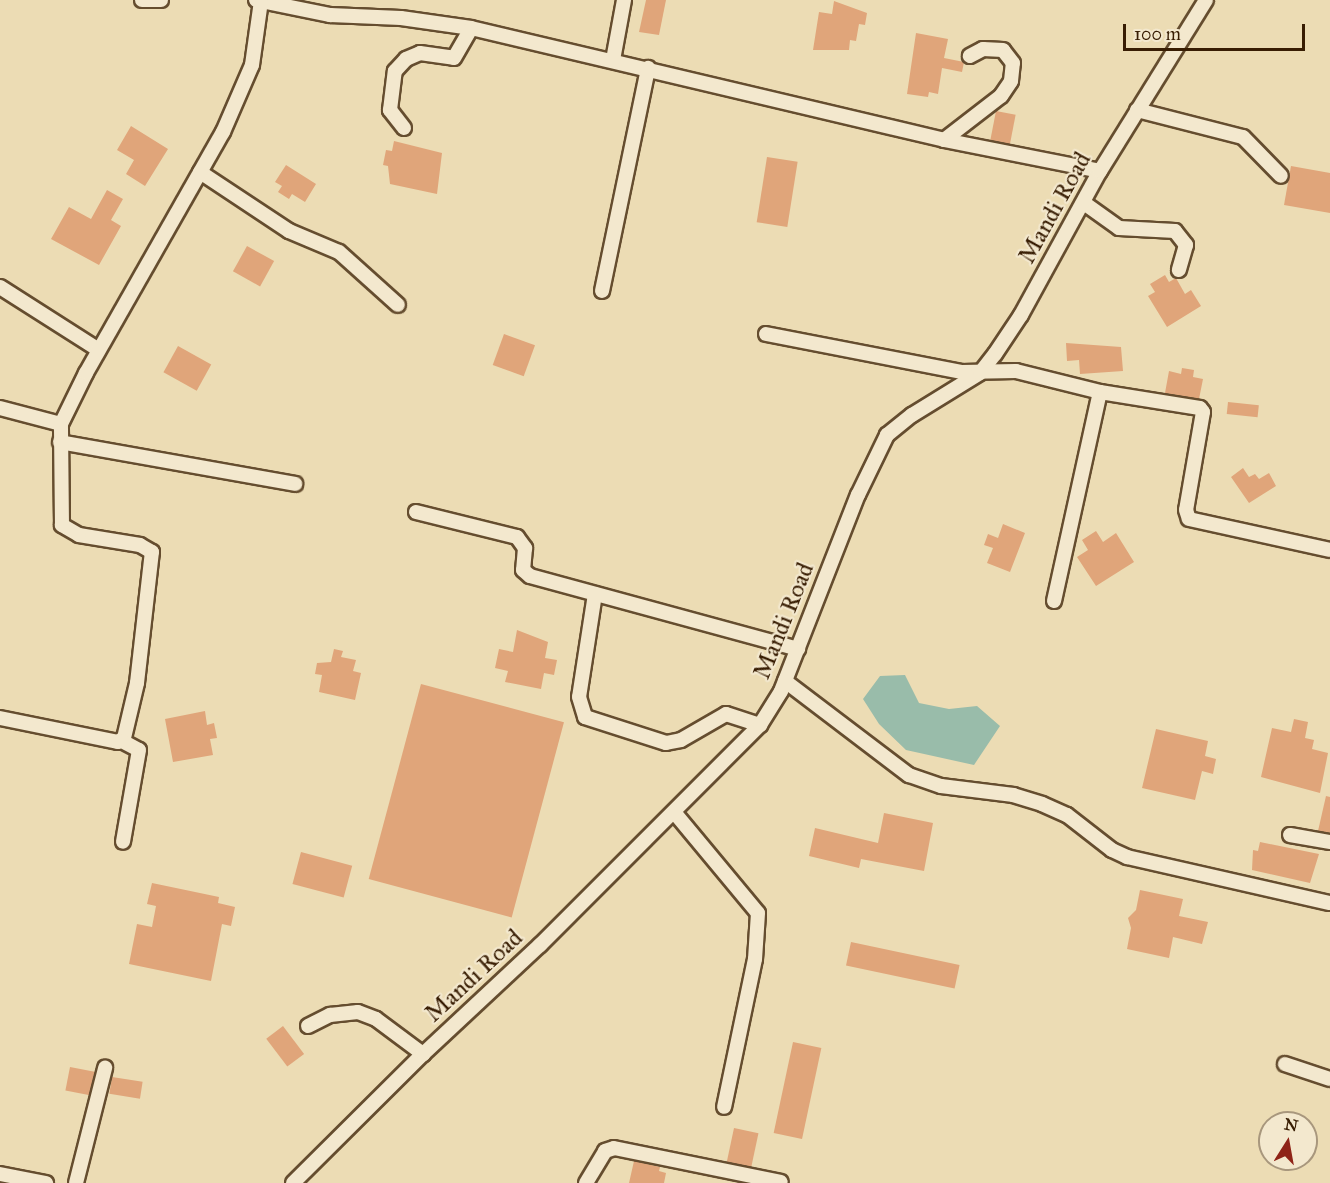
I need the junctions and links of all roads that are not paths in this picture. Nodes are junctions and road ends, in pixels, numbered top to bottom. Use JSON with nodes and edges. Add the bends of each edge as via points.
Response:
{"nodes":[{"id":1,"x":142,"y":0,"type":"edge"},
{"id":2,"x":161,"y":0,"type":"edge"},
{"id":3,"x":624,"y":0,"type":"edge"},
{"id":4,"x":1206,"y":0,"type":"edge"},
{"id":5,"x":258,"y":1,"type":"edge"},
{"id":6,"x":471,"y":28,"type":"junction"},
{"id":7,"x":970,"y":56,"type":"dead end"},
{"id":8,"x":613,"y":60,"type":"junction"},
{"id":9,"x":648,"y":68,"type":"junction"},
{"id":10,"x":1137,"y":111,"type":"junction"},
{"id":11,"x":404,"y":128,"type":"dead end"},
{"id":12,"x":944,"y":140,"type":"junction"},
{"id":13,"x":1100,"y":171,"type":"junction"},
{"id":14,"x":200,"y":172,"type":"junction"},
{"id":15,"x":1281,"y":176,"type":"dead end"},
{"id":16,"x":1084,"y":203,"type":"junction"},
{"id":17,"x":1179,"y":270,"type":"dead end"},
{"id":18,"x":0,"y":287,"type":"edge"},
{"id":19,"x":602,"y":291,"type":"dead end"},
{"id":20,"x":398,"y":305,"type":"dead end"},
{"id":21,"x":766,"y":334,"type":"dead end"},
{"id":22,"x":99,"y":350,"type":"junction"},
{"id":23,"x":980,"y":373,"type":"junction"},
{"id":24,"x":1100,"y":392,"type":"junction"},
{"id":25,"x":0,"y":408,"type":"edge"},
{"id":26,"x":61,"y":424,"type":"junction"},
{"id":27,"x":60,"y":442,"type":"junction"},
{"id":28,"x":295,"y":484,"type":"dead end"},
{"id":29,"x":416,"y":512,"type":"dead end"},
{"id":30,"x":1330,"y":550,"type":"edge"},
{"id":31,"x":595,"y":594,"type":"junction"},
{"id":32,"x":1054,"y":601,"type":"dead end"},
{"id":33,"x":798,"y":649,"type":"junction"},
{"id":34,"x":785,"y":681,"type":"junction"},
{"id":35,"x":0,"y":718,"type":"edge"},
{"id":36,"x":760,"y":725,"type":"junction"},
{"id":37,"x":122,"y":741,"type":"junction"},
{"id":38,"x":674,"y":812,"type":"junction"},
{"id":39,"x":1290,"y":835,"type":"dead end"},
{"id":40,"x":123,"y":842,"type":"dead end"},
{"id":41,"x":1330,"y":842,"type":"edge"},
{"id":42,"x":1330,"y":903,"type":"edge"},
{"id":43,"x":308,"y":1026,"type":"dead end"},
{"id":44,"x":423,"y":1054,"type":"junction"},
{"id":45,"x":1285,"y":1064,"type":"dead end"},
{"id":46,"x":105,"y":1068,"type":"dead end"},
{"id":47,"x":1330,"y":1079,"type":"edge"},
{"id":48,"x":724,"y":1107,"type":"dead end"},
{"id":49,"x":0,"y":1174,"type":"edge"},
{"id":50,"x":781,"y":1182,"type":"edge"},
{"id":51,"x":46,"y":1183,"type":"edge"},
{"id":52,"x":76,"y":1183,"type":"edge"},
{"id":53,"x":293,"y":1183,"type":"edge"},
{"id":54,"x":586,"y":1183,"type":"edge"}],
"edges":[{"from":1,"to":2,"type":"street"},
{"from":3,"to":8,"type":"street"},
{"from":4,"to":10,"type":"street","name":"Mandi Road"},
{"from":5,"to":6,"type":"street","via":[[330,15],[413,19]]},
{"from":5,"to":14,"type":"street","via":[[252,66],[224,132]]},
{"from":6,"to":8,"type":"street"},
{"from":6,"to":11,"type":"street","via":[[454,58],[420,53],[406,59],[395,71],[390,110]]},
{"from":7,"to":12,"type":"street","via":[[983,49],[1003,50],[1013,63],[1011,81],[1001,96]]},
{"from":8,"to":9,"type":"street"},
{"from":9,"to":12,"type":"street"},
{"from":9,"to":19,"type":"street"},
{"from":10,"to":13,"type":"street","name":"Mandi Road"},
{"from":10,"to":15,"type":"street","via":[[1243,137]]},
{"from":12,"to":13,"type":"street"},
{"from":13,"to":16,"type":"street","name":"Mandi Road"},
{"from":14,"to":20,"type":"street","via":[[289,231],[339,252]]},
{"from":14,"to":22,"type":"street"},
{"from":16,"to":17,"type":"street","via":[[1119,228],[1175,231],[1186,245]]},
{"from":16,"to":23,"type":"street","name":"Mandi Road","via":[[1021,315]]},
{"from":18,"to":22,"type":"street"},
{"from":21,"to":23,"type":"street"},
{"from":22,"to":26,"type":"street"},
{"from":23,"to":24,"type":"street","via":[[1016,371]]},
{"from":23,"to":33,"type":"street","name":"Mandi Road","via":[[912,415],[888,435],[858,495]]},
{"from":24,"to":30,"type":"street","via":[[1203,411],[1186,510],[1191,521]]},
{"from":24,"to":32,"type":"street"},
{"from":25,"to":26,"type":"street"},
{"from":26,"to":27,"type":"street"},
{"from":27,"to":28,"type":"street"},
{"from":27,"to":37,"type":"street","via":[[59,513],[64,529],[140,545],[152,552],[137,683]]},
{"from":29,"to":31,"type":"street","via":[[517,537],[524,544],[526,574]]},
{"from":31,"to":33,"type":"street"},
{"from":31,"to":36,"type":"street","via":[[579,698],[585,717],[666,743],[681,740],[726,714]]},
{"from":33,"to":34,"type":"street","name":"Mandi Road"},
{"from":34,"to":36,"type":"street","name":"Mandi Road"},
{"from":34,"to":42,"type":"street","via":[[909,775],[927,783],[1013,795],[1042,804],[1067,815],[1127,857]]},
{"from":35,"to":37,"type":"street"},
{"from":36,"to":38,"type":"street","name":"Mandi Road"},
{"from":37,"to":40,"type":"street","via":[[139,750]]},
{"from":38,"to":44,"type":"street","name":"Mandi Road"},
{"from":38,"to":48,"type":"street","via":[[758,913],[755,959]]},
{"from":39,"to":41,"type":"street"},
{"from":43,"to":44,"type":"street","via":[[330,1015],[358,1012],[376,1019]]},
{"from":44,"to":53,"type":"street","name":"Mandi Road"},
{"from":45,"to":47,"type":"street"},
{"from":46,"to":52,"type":"street"},
{"from":49,"to":51,"type":"street"},
{"from":50,"to":54,"type":"street","via":[[614,1148],[605,1151]]}]}
